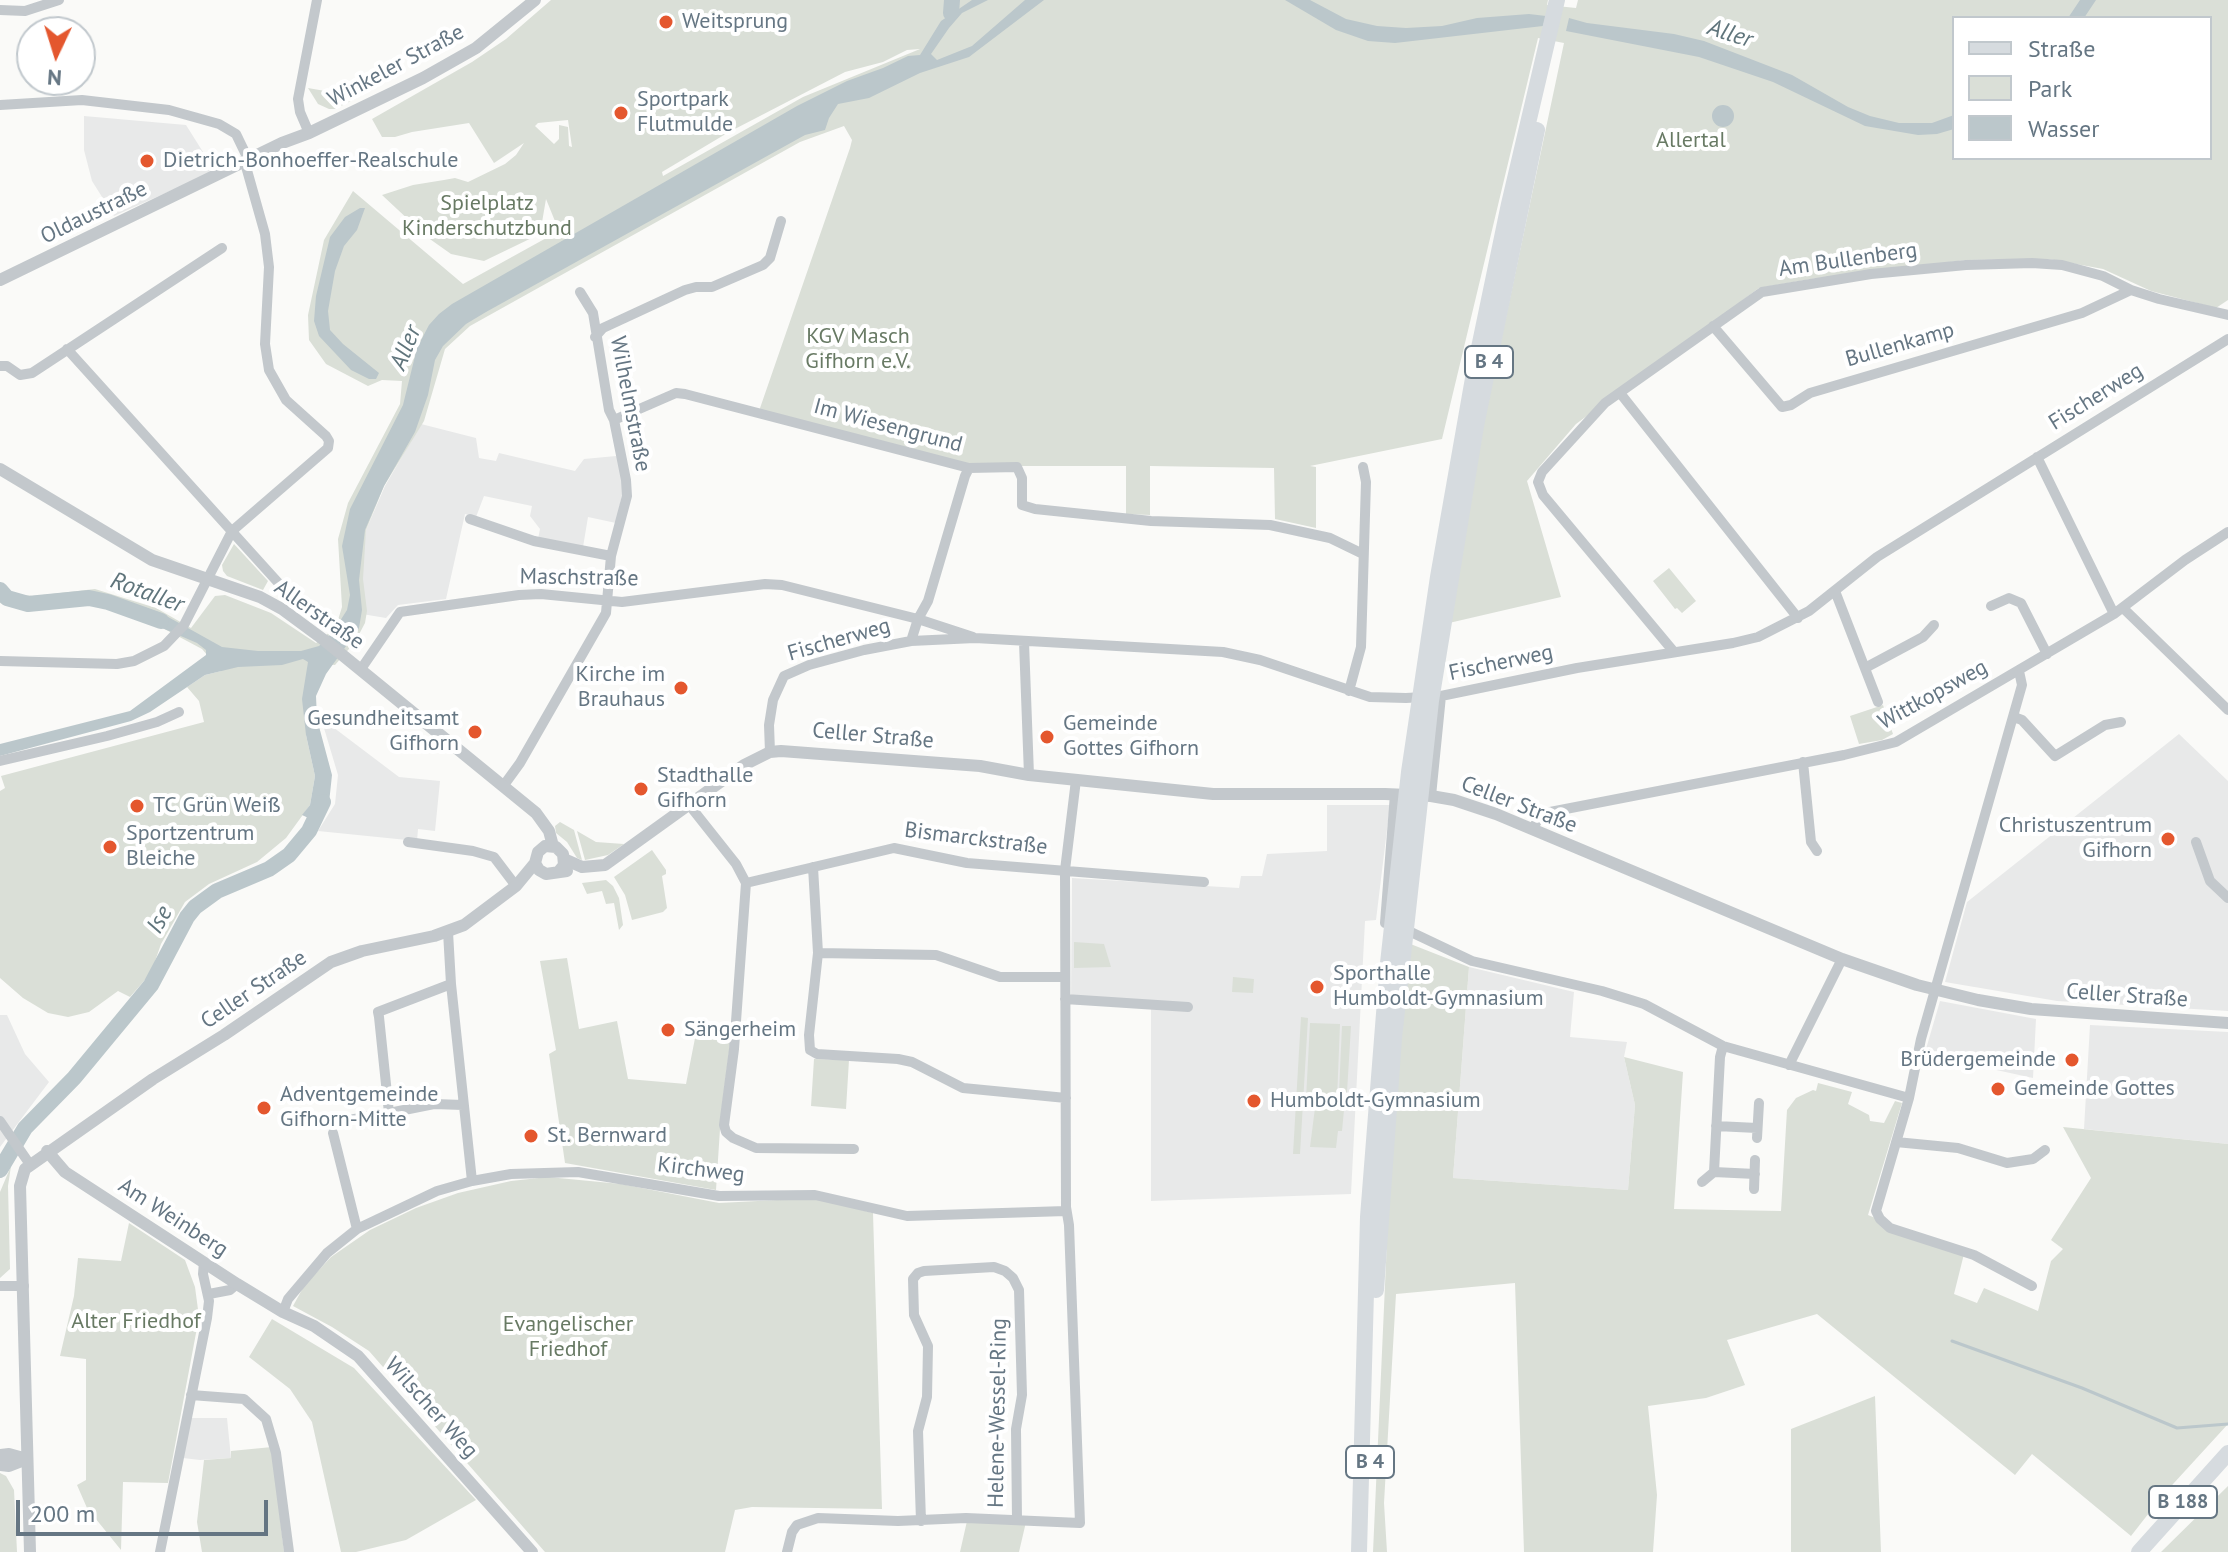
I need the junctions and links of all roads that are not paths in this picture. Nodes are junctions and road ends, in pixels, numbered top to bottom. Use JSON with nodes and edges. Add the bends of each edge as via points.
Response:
{"nodes":[{"id":1,"x":59,"y":0,"type":"edge"},
{"id":2,"x":317,"y":0,"type":"edge"},
{"id":3,"x":535,"y":0,"type":"edge"},
{"id":4,"x":1561,"y":4,"type":"edge"},
{"id":5,"x":0,"y":10,"type":"edge"},
{"id":6,"x":0,"y":105,"type":"edge"},
{"id":7,"x":309,"y":133,"type":"junction"},
{"id":8,"x":247,"y":162,"type":"junction"},
{"id":9,"x":781,"y":221,"type":"dead end"},
{"id":10,"x":222,"y":248,"type":"dead end"},
{"id":11,"x":0,"y":280,"type":"edge"},
{"id":12,"x":2131,"y":290,"type":"junction"},
{"id":13,"x":580,"y":292,"type":"dead end"},
{"id":14,"x":2228,"y":315,"type":"edge"},
{"id":15,"x":1713,"y":326,"type":"junction"},
{"id":16,"x":595,"y":337,"type":"junction"},
{"id":17,"x":2228,"y":339,"type":"edge"},
{"id":18,"x":67,"y":349,"type":"junction"},
{"id":19,"x":0,"y":366,"type":"edge"},
{"id":20,"x":1620,"y":393,"type":"junction"},
{"id":21,"x":614,"y":420,"type":"junction"},
{"id":22,"x":2037,"y":457,"type":"junction"},
{"id":23,"x":1363,"y":467,"type":"dead end"},
{"id":24,"x":969,"y":468,"type":"junction"},
{"id":25,"x":0,"y":469,"type":"edge"},
{"id":26,"x":470,"y":519,"type":"dead end"},
{"id":27,"x":232,"y":531,"type":"junction"},
{"id":28,"x":2228,"y":532,"type":"edge"},
{"id":29,"x":1363,"y":554,"type":"junction"},
{"id":30,"x":611,"y":556,"type":"junction"},
{"id":31,"x":207,"y":579,"type":"junction"},
{"id":32,"x":283,"y":588,"type":"dead end"},
{"id":33,"x":1835,"y":591,"type":"junction"},
{"id":34,"x":608,"y":601,"type":"junction"},
{"id":35,"x":1991,"y":606,"type":"dead end"},
{"id":36,"x":2118,"y":611,"type":"junction"},
{"id":37,"x":1798,"y":618,"type":"junction"},
{"id":38,"x":918,"y":619,"type":"junction"},
{"id":39,"x":1934,"y":625,"type":"dead end"},
{"id":40,"x":975,"y":638,"type":"junction"},
{"id":41,"x":911,"y":641,"type":"junction"},
{"id":42,"x":1024,"y":642,"type":"junction"},
{"id":43,"x":1674,"y":652,"type":"junction"},
{"id":44,"x":2047,"y":654,"type":"junction"},
{"id":45,"x":0,"y":661,"type":"edge"},
{"id":46,"x":1865,"y":668,"type":"junction"},
{"id":47,"x":361,"y":669,"type":"junction"},
{"id":48,"x":2019,"y":671,"type":"junction"},
{"id":49,"x":1432,"y":687,"type":"junction"},
{"id":50,"x":1349,"y":691,"type":"junction"},
{"id":51,"x":1878,"y":702,"type":"dead end"},
{"id":52,"x":2228,"y":710,"type":"edge"},
{"id":53,"x":179,"y":712,"type":"dead end"},
{"id":54,"x":2014,"y":717,"type":"junction"},
{"id":55,"x":2121,"y":722,"type":"dead end"},
{"id":56,"x":770,"y":752,"type":"junction"},
{"id":57,"x":0,"y":761,"type":"edge"},
{"id":58,"x":1803,"y":762,"type":"junction"},
{"id":59,"x":1029,"y":775,"type":"junction"},
{"id":60,"x":1076,"y":780,"type":"junction"},
{"id":61,"x":504,"y":785,"type":"junction"},
{"id":62,"x":1395,"y":794,"type":"junction"},
{"id":63,"x":1431,"y":796,"type":"junction"},
{"id":64,"x":690,"y":806,"type":"junction"},
{"id":65,"x":1533,"y":829,"type":"junction"},
{"id":66,"x":408,"y":842,"type":"dead end"},
{"id":67,"x":2196,"y":842,"type":"dead end"},
{"id":68,"x":547,"y":847,"type":"junction"},
{"id":69,"x":1817,"y":851,"type":"dead end"},
{"id":70,"x":562,"y":865,"type":"junction"},
{"id":71,"x":813,"y":867,"type":"junction"},
{"id":72,"x":539,"y":868,"type":"junction"},
{"id":73,"x":1065,"y":870,"type":"junction"},
{"id":74,"x":1204,"y":882,"type":"dead end"},
{"id":75,"x":746,"y":883,"type":"junction"},
{"id":76,"x":516,"y":886,"type":"junction"},
{"id":77,"x":2228,"y":898,"type":"edge"},
{"id":78,"x":448,"y":932,"type":"junction"},
{"id":79,"x":818,"y":953,"type":"junction"},
{"id":80,"x":1842,"y":959,"type":"junction"},
{"id":81,"x":1065,"y":977,"type":"junction"},
{"id":82,"x":451,"y":984,"type":"junction"},
{"id":83,"x":1936,"y":990,"type":"junction"},
{"id":84,"x":1065,"y":999,"type":"junction"},
{"id":85,"x":1188,"y":1007,"type":"dead end"},
{"id":86,"x":2228,"y":1023,"type":"edge"},
{"id":87,"x":1723,"y":1046,"type":"junction"},
{"id":88,"x":1789,"y":1065,"type":"junction"},
{"id":89,"x":1066,"y":1098,"type":"junction"},
{"id":90,"x":1909,"y":1098,"type":"junction"},
{"id":91,"x":1759,"y":1103,"type":"dead end"},
{"id":92,"x":463,"y":1105,"type":"junction"},
{"id":93,"x":389,"y":1113,"type":"junction"},
{"id":94,"x":0,"y":1121,"type":"edge"},
{"id":95,"x":343,"y":1121,"type":"dead end"},
{"id":96,"x":1716,"y":1126,"type":"junction"},
{"id":97,"x":333,"y":1133,"type":"dead end"},
{"id":98,"x":1896,"y":1142,"type":"junction"},
{"id":99,"x":854,"y":1149,"type":"dead end"},
{"id":100,"x":2045,"y":1150,"type":"dead end"},
{"id":101,"x":47,"y":1151,"type":"junction"},
{"id":102,"x":26,"y":1159,"type":"junction"},
{"id":103,"x":1755,"y":1160,"type":"dead end"},
{"id":104,"x":1714,"y":1172,"type":"junction"},
{"id":105,"x":1755,"y":1174,"type":"junction"},
{"id":106,"x":472,"y":1181,"type":"junction"},
{"id":107,"x":1702,"y":1182,"type":"dead end"},
{"id":108,"x":1754,"y":1189,"type":"dead end"},
{"id":109,"x":1066,"y":1211,"type":"junction"},
{"id":110,"x":1375,"y":1217,"type":"junction"},
{"id":111,"x":357,"y":1229,"type":"junction"},
{"id":112,"x":204,"y":1262,"type":"junction"},
{"id":113,"x":237,"y":1284,"type":"junction"},
{"id":114,"x":0,"y":1286,"type":"edge"},
{"id":115,"x":24,"y":1286,"type":"junction"},
{"id":116,"x":2032,"y":1286,"type":"dead end"},
{"id":117,"x":209,"y":1294,"type":"junction"},
{"id":118,"x":283,"y":1312,"type":"junction"},
{"id":119,"x":191,"y":1395,"type":"junction"},
{"id":120,"x":2228,"y":1453,"type":"edge"},
{"id":121,"x":0,"y":1455,"type":"edge"},
{"id":122,"x":27,"y":1459,"type":"junction"},
{"id":123,"x":0,"y":1465,"type":"edge"},
{"id":124,"x":1017,"y":1520,"type":"junction"},
{"id":125,"x":921,"y":1521,"type":"junction"},
{"id":126,"x":30,"y":1552,"type":"edge"},
{"id":127,"x":160,"y":1552,"type":"edge"},
{"id":128,"x":289,"y":1552,"type":"edge"},
{"id":129,"x":532,"y":1552,"type":"edge"},
{"id":130,"x":787,"y":1552,"type":"edge"},
{"id":131,"x":1359,"y":1552,"type":"edge"},
{"id":132,"x":1368,"y":1552,"type":"edge"},
{"id":133,"x":2139,"y":1552,"type":"edge"}],
"edges":[{"from":1,"to":5,"type":"street","via":[[25,11]]},
{"from":2,"to":7,"type":"street","via":[[299,85],[300,112]]},
{"from":3,"to":7,"type":"street","name":"Winkeler Straße","via":[[465,54]]},
{"from":4,"to":49,"type":"main road","number":"B 4","via":[[1509,204],[1475,367]]},
{"from":6,"to":8,"type":"street","via":[[82,100],[178,112],[236,134]]},
{"from":7,"to":8,"type":"street","name":"Oldaustraße"},
{"from":8,"to":11,"type":"street","name":"Oldaustraße"},
{"from":8,"to":27,"type":"street","via":[[269,267],[269,370],[286,400],[329,441],[325,451]]},
{"from":9,"to":16,"type":"street","via":[[763,265],[712,287],[685,290],[603,328]]},
{"from":10,"to":18,"type":"street"},
{"from":12,"to":14,"type":"street","name":"Am Bullenberg"},
{"from":12,"to":15,"type":"street","name":"Am Bullenberg","via":[[2062,265],[1966,265],[1762,292]]},
{"from":12,"to":15,"type":"street","name":"Bullenkamp","via":[[2082,313],[1810,393],[1782,407]]},
{"from":13,"to":16,"type":"street","name":"Wilhelmstraße","via":[[593,313]]},
{"from":15,"to":20,"type":"street","name":"Am Bullenberg"},
{"from":16,"to":21,"type":"street","name":"Wilhelmstraße"},
{"from":17,"to":22,"type":"street","name":"Fischerweg"},
{"from":18,"to":19,"type":"street","via":[[24,376]]},
{"from":18,"to":27,"type":"street"},
{"from":20,"to":37,"type":"street"},
{"from":20,"to":43,"type":"street","name":"Am Bullenberg","via":[[1593,415],[1538,482],[1543,495]]},
{"from":21,"to":24,"type":"street","name":"Im Wiesengrund","via":[[676,393],[685,394]]},
{"from":21,"to":30,"type":"street","name":"Wilhelmstraße","via":[[627,496]]},
{"from":22,"to":33,"type":"street","name":"Fischerweg","via":[[1877,557]]},
{"from":22,"to":36,"type":"street"},
{"from":23,"to":29,"type":"street"},
{"from":24,"to":29,"type":"street","name":"Im Wiesengrund","via":[[1017,467],[1022,505],[1035,509],[1151,521],[1270,525],[1330,538]]},
{"from":24,"to":38,"type":"street"},
{"from":25,"to":31,"type":"street","name":"Allerstraße","via":[[152,560]]},
{"from":26,"to":30,"type":"street","via":[[534,541]]},
{"from":27,"to":31,"type":"street"},
{"from":27,"to":32,"type":"street"},
{"from":28,"to":36,"type":"street","name":"Wittkopsweg"},
{"from":29,"to":50,"type":"street","via":[[1361,647]]},
{"from":30,"to":34,"type":"street","name":"Wilhelmstraße"},
{"from":31,"to":45,"type":"street","via":[[181,630],[151,654],[117,664]]},
{"from":31,"to":47,"type":"street","name":"Allerstraße","via":[[282,609]]},
{"from":33,"to":37,"type":"street","name":"Fischerweg"},
{"from":33,"to":46,"type":"street"},
{"from":34,"to":38,"type":"street","name":"Maschstraße","via":[[765,584]]},
{"from":34,"to":47,"type":"street","name":"Maschstraße","via":[[541,594],[406,610],[395,616]]},
{"from":34,"to":61,"type":"street","name":"Wilhelmstraße","via":[[606,613]]},
{"from":35,"to":44,"type":"street","via":[[2009,598],[2021,603]]},
{"from":36,"to":44,"type":"street","name":"Wittkopsweg"},
{"from":36,"to":52,"type":"street"},
{"from":37,"to":43,"type":"street","name":"Fischerweg","via":[[1758,637]]},
{"from":38,"to":40,"type":"street","name":"Maschstraße"},
{"from":38,"to":41,"type":"street"},
{"from":39,"to":46,"type":"street","via":[[1923,637]]},
{"from":40,"to":41,"type":"street","name":"Fischerweg"},
{"from":40,"to":42,"type":"street","name":"Fischerweg"},
{"from":41,"to":56,"type":"street","name":"Fischerweg","via":[[823,661],[784,676],[773,700]]},
{"from":42,"to":50,"type":"street","name":"Fischerweg","via":[[1223,652]]},
{"from":42,"to":59,"type":"street"},
{"from":43,"to":49,"type":"street","name":"Fischerweg"},
{"from":44,"to":48,"type":"street","name":"Wittkopsweg"},
{"from":46,"to":51,"type":"street"},
{"from":47,"to":61,"type":"street","name":"Allerstraße"},
{"from":48,"to":54,"type":"street","via":[[2022,685]]},
{"from":48,"to":58,"type":"street","name":"Wittkopsweg","via":[[1896,742]]},
{"from":49,"to":50,"type":"street","name":"Fischerweg","via":[[1370,697]]},
{"from":49,"to":63,"type":"street"},
{"from":49,"to":110,"type":"main road","number":"B 4","via":[[1394,964]]},
{"from":53,"to":57,"type":"street","via":[[107,736]]},
{"from":54,"to":55,"type":"street","via":[[2055,756],[2105,725]]},
{"from":54,"to":83,"type":"street"},
{"from":56,"to":59,"type":"street","name":"Celler Straße","via":[[934,761]]},
{"from":56,"to":64,"type":"street","name":"Celler Straße"},
{"from":58,"to":65,"type":"street","name":"Wittkopsweg","via":[[1545,813]]},
{"from":58,"to":69,"type":"street","via":[[1811,842]]},
{"from":59,"to":60,"type":"street","name":"Celler Straße"},
{"from":60,"to":62,"type":"street","name":"Celler Straße","via":[[1213,794]]},
{"from":60,"to":73,"type":"street"},
{"from":61,"to":68,"type":"street","name":"Allerstraße","via":[[543,821]]},
{"from":62,"to":63,"type":"street","name":"Celler Straße"},
{"from":62,"to":87,"type":"street","via":[[1385,923],[1472,961],[1644,1004]]},
{"from":63,"to":65,"type":"street","name":"Celler Straße"},
{"from":64,"to":70,"type":"street","name":"Celler Straße","via":[[605,865]]},
{"from":64,"to":75,"type":"street"},
{"from":65,"to":80,"type":"street","name":"Celler Straße"},
{"from":66,"to":76,"type":"street","via":[[494,857]]},
{"from":67,"to":77,"type":"street","via":[[2210,881]]},
{"from":68,"to":70,"type":"street","via":[[561,851]]},
{"from":68,"to":72,"type":"street","via":[[536,855]]},
{"from":70,"to":72,"type":"street","via":[[550,875]]},
{"from":71,"to":73,"type":"street","name":"Bismarckstraße","via":[[894,848],[967,863]]},
{"from":71,"to":75,"type":"street","name":"Bismarckstraße"},
{"from":71,"to":79,"type":"street"},
{"from":72,"to":76,"type":"street","name":"Celler Straße"},
{"from":73,"to":74,"type":"street","name":"Bismarckstraße"},
{"from":73,"to":81,"type":"street"},
{"from":75,"to":99,"type":"street","via":[[724,1125],[728,1135],[756,1148]]},
{"from":76,"to":78,"type":"street","name":"Celler Straße"},
{"from":78,"to":82,"type":"street"},
{"from":78,"to":101,"type":"street","name":"Celler Straße","via":[[331,962]]},
{"from":79,"to":81,"type":"street","via":[[936,955],[1000,977]]},
{"from":79,"to":89,"type":"street","via":[[810,1050],[912,1062],[963,1088]]},
{"from":80,"to":83,"type":"street","name":"Celler Straße"},
{"from":80,"to":88,"type":"street"},
{"from":81,"to":84,"type":"street"},
{"from":82,"to":92,"type":"street"},
{"from":82,"to":93,"type":"street","via":[[378,1012]]},
{"from":83,"to":86,"type":"street","name":"Celler Straße","via":[[2031,1009]]},
{"from":83,"to":90,"type":"street"},
{"from":84,"to":85,"type":"street"},
{"from":84,"to":89,"type":"street"},
{"from":87,"to":88,"type":"street"},
{"from":87,"to":96,"type":"street"},
{"from":88,"to":90,"type":"street"},
{"from":89,"to":109,"type":"street"},
{"from":90,"to":98,"type":"street"},
{"from":91,"to":96,"type":"street","via":[[1757,1133]]},
{"from":92,"to":93,"type":"street","via":[[434,1104]]},
{"from":92,"to":106,"type":"street"},
{"from":93,"to":95,"type":"street"},
{"from":94,"to":102,"type":"street"},
{"from":96,"to":104,"type":"street"},
{"from":97,"to":111,"type":"street"},
{"from":98,"to":100,"type":"street","via":[[1958,1148],[2007,1163],[2033,1159]]},
{"from":98,"to":116,"type":"street","via":[[1876,1211],[1880,1219],[1890,1228],[1974,1255]]},
{"from":101,"to":102,"type":"street","name":"Celler Straße"},
{"from":101,"to":112,"type":"street","name":"Am Weinberg","via":[[65,1172]]},
{"from":102,"to":115,"type":"street","via":[[20,1186]]},
{"from":103,"to":105,"type":"street"},
{"from":104,"to":105,"type":"street"},
{"from":104,"to":107,"type":"street"},
{"from":105,"to":108,"type":"street"},
{"from":106,"to":109,"type":"street","name":"Kirchweg","via":[[563,1170],[719,1196],[815,1195],[907,1216]]},
{"from":106,"to":111,"type":"street","name":"Kirchweg","via":[[411,1202]]},
{"from":109,"to":124,"type":"street","via":[[1080,1523]]},
{"from":110,"to":131,"type":"main road","number":"B 4"},
{"from":110,"to":132,"type":"main road","number":"B 4"},
{"from":111,"to":118,"type":"street","name":"Kirchweg","via":[[327,1253]]},
{"from":112,"to":113,"type":"street","name":"Am Weinberg"},
{"from":112,"to":117,"type":"street"},
{"from":113,"to":117,"type":"street"},
{"from":113,"to":118,"type":"street","name":"Am Weinberg"},
{"from":114,"to":115,"type":"street"},
{"from":115,"to":122,"type":"street"},
{"from":117,"to":119,"type":"street"},
{"from":118,"to":129,"type":"street","name":"Wilscher Weg","via":[[358,1356]]},
{"from":119,"to":127,"type":"street"},
{"from":119,"to":128,"type":"street","via":[[244,1399],[266,1419],[276,1453]]},
{"from":120,"to":133,"type":"main road","number":"B 188"},
{"from":121,"to":122,"type":"street"},
{"from":122,"to":123,"type":"street"},
{"from":122,"to":126,"type":"street"},
{"from":124,"to":125,"type":"street"},
{"from":124,"to":125,"type":"street","name":"Helene-Wessel-Ring","via":[[1019,1290],[1013,1278],[994,1267],[924,1271],[913,1279],[914,1315],[928,1346],[927,1397],[918,1431]]},
{"from":125,"to":130,"type":"street","via":[[805,1520],[792,1532]]}]}
